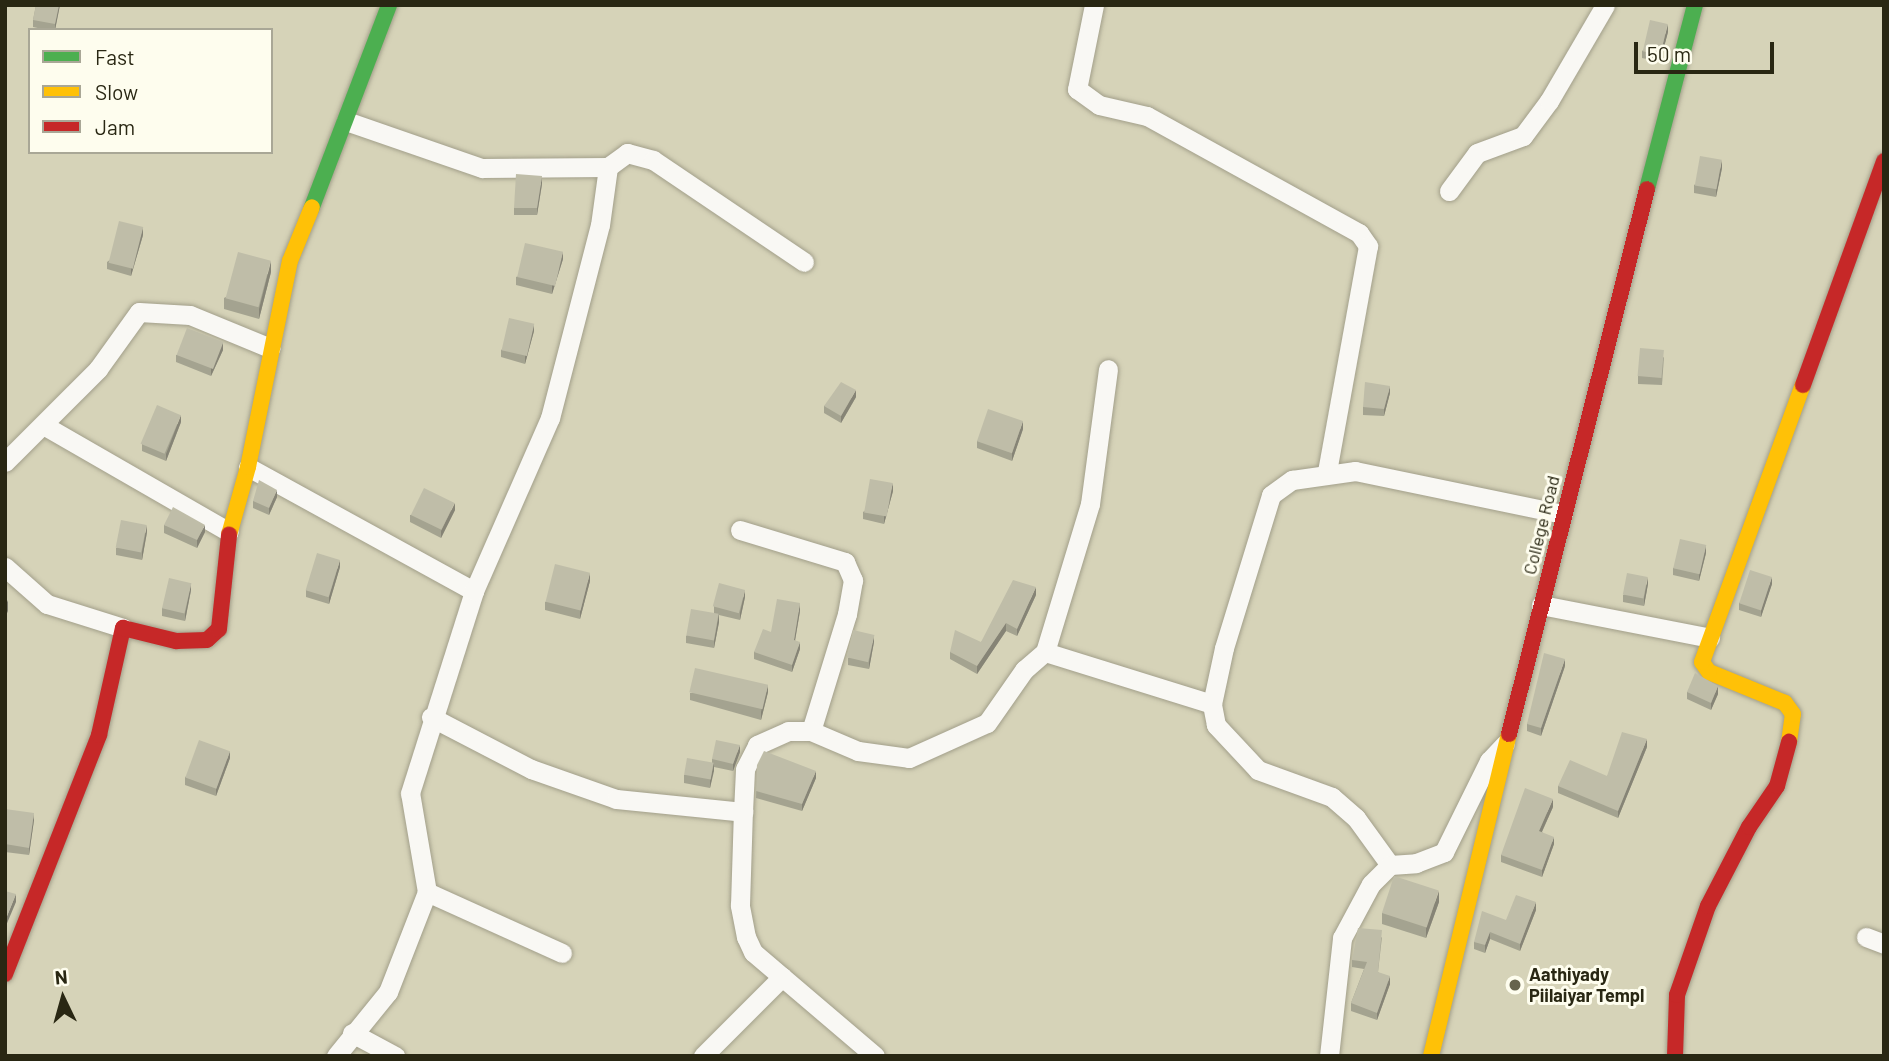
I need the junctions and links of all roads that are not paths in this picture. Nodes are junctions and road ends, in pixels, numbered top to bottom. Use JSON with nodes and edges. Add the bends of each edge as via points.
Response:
{"nodes":[{"id":1,"x":389,"y":5,"type":"edge"},
{"id":2,"x":1094,"y":5,"type":"edge"},
{"id":3,"x":1605,"y":5,"type":"edge"},
{"id":4,"x":1695,"y":5,"type":"edge"},
{"id":5,"x":346,"y":121,"type":"junction"},
{"id":6,"x":1884,"y":161,"type":"edge"},
{"id":7,"x":608,"y":167,"type":"junction"},
{"id":8,"x":1449,"y":191,"type":"dead end"},
{"id":9,"x":804,"y":262,"type":"dead end"},
{"id":10,"x":270,"y":348,"type":"junction"},
{"id":11,"x":1108,"y":369,"type":"dead end"},
{"id":12,"x":45,"y":426,"type":"junction"},
{"id":13,"x":5,"y":462,"type":"edge"},
{"id":14,"x":248,"y":467,"type":"junction"},
{"id":15,"x":1327,"y":472,"type":"junction"},
{"id":16,"x":1563,"y":514,"type":"junction"},
{"id":17,"x":740,"y":530,"type":"dead end"},
{"id":18,"x":229,"y":532,"type":"junction"},
{"id":19,"x":5,"y":567,"type":"edge"},
{"id":20,"x":474,"y":591,"type":"junction"},
{"id":21,"x":1541,"y":605,"type":"junction"},
{"id":22,"x":123,"y":628,"type":"junction"},
{"id":23,"x":1710,"y":638,"type":"junction"},
{"id":24,"x":1045,"y":652,"type":"junction"},
{"id":25,"x":1212,"y":704,"type":"junction"},
{"id":26,"x":431,"y":717,"type":"junction"},
{"id":27,"x":811,"y":731,"type":"junction"},
{"id":28,"x":1508,"y":740,"type":"junction"},
{"id":29,"x":743,"y":812,"type":"junction"},
{"id":30,"x":1390,"y":865,"type":"junction"},
{"id":31,"x":427,"y":892,"type":"junction"},
{"id":32,"x":562,"y":953,"type":"dead end"},
{"id":33,"x":5,"y":974,"type":"edge"},
{"id":34,"x":782,"y":976,"type":"junction"},
{"id":35,"x":352,"y":1033,"type":"junction"},
{"id":36,"x":335,"y":1056,"type":"edge"},
{"id":37,"x":395,"y":1056,"type":"edge"},
{"id":38,"x":703,"y":1056,"type":"edge"},
{"id":39,"x":875,"y":1056,"type":"edge"},
{"id":40,"x":1329,"y":1056,"type":"edge"},
{"id":41,"x":1431,"y":1056,"type":"edge"},
{"id":42,"x":1675,"y":1056,"type":"edge"}],
"edges":[{"from":1,"to":5,"type":"street"},
{"from":2,"to":15,"type":"street","via":[[1077,89],[1099,105],[1147,116],[1359,233],[1368,246]]},
{"from":3,"to":8,"type":"street","via":[[1523,136],[1477,153]]},
{"from":4,"to":16,"type":"street","name":"College Road"},
{"from":5,"to":7,"type":"street","via":[[482,168]]},
{"from":5,"to":10,"type":"street","via":[[290,261]]},
{"from":6,"to":23,"type":"street"},
{"from":7,"to":9,"type":"street","via":[[627,153],[653,160]]},
{"from":7,"to":20,"type":"street","via":[[600,225],[550,418]]},
{"from":10,"to":12,"type":"street","via":[[190,315],[139,312],[98,369]]},
{"from":10,"to":14,"type":"street"},
{"from":11,"to":24,"type":"street","via":[[1090,504]]},
{"from":12,"to":13,"type":"street"},
{"from":12,"to":18,"type":"street"},
{"from":14,"to":18,"type":"street"},
{"from":14,"to":20,"type":"street"},
{"from":15,"to":16,"type":"street","via":[[1355,471]]},
{"from":15,"to":25,"type":"street","via":[[1292,481],[1271,495],[1224,648]]},
{"from":16,"to":21,"type":"street","name":"College Road"},
{"from":17,"to":27,"type":"street","via":[[845,562],[853,580]]},
{"from":18,"to":22,"type":"street","via":[[219,629],[207,640],[176,641]]},
{"from":19,"to":22,"type":"street","via":[[47,604]]},
{"from":20,"to":26,"type":"street"},
{"from":21,"to":23,"type":"street"},
{"from":21,"to":28,"type":"street","name":"College Road"},
{"from":22,"to":33,"type":"street","via":[[99,735]]},
{"from":23,"to":42,"type":"street","via":[[1702,668],[1785,703],[1793,714],[1777,786],[1749,827],[1708,906],[1677,995]]},
{"from":24,"to":25,"type":"street"},
{"from":24,"to":27,"type":"street","via":[[1024,670],[987,723],[909,758],[858,751]]},
{"from":25,"to":30,"type":"street","via":[[1216,725],[1258,770],[1332,797],[1356,818]]},
{"from":26,"to":29,"type":"street","via":[[531,769],[616,799]]},
{"from":26,"to":31,"type":"street","via":[[410,793]]},
{"from":27,"to":29,"type":"street","via":[[788,730],[757,745],[746,769]]},
{"from":28,"to":30,"type":"street","via":[[1489,761],[1444,852],[1416,863]]},
{"from":28,"to":41,"type":"street","name":"College Road"},
{"from":29,"to":34,"type":"street","via":[[740,905],[746,937],[752,952]]},
{"from":30,"to":40,"type":"street","via":[[1371,884],[1342,938]]},
{"from":31,"to":32,"type":"street"},
{"from":31,"to":35,"type":"street","via":[[388,992]]},
{"from":34,"to":38,"type":"street"},
{"from":34,"to":39,"type":"street"},
{"from":35,"to":36,"type":"street"},
{"from":35,"to":37,"type":"street"}]}
